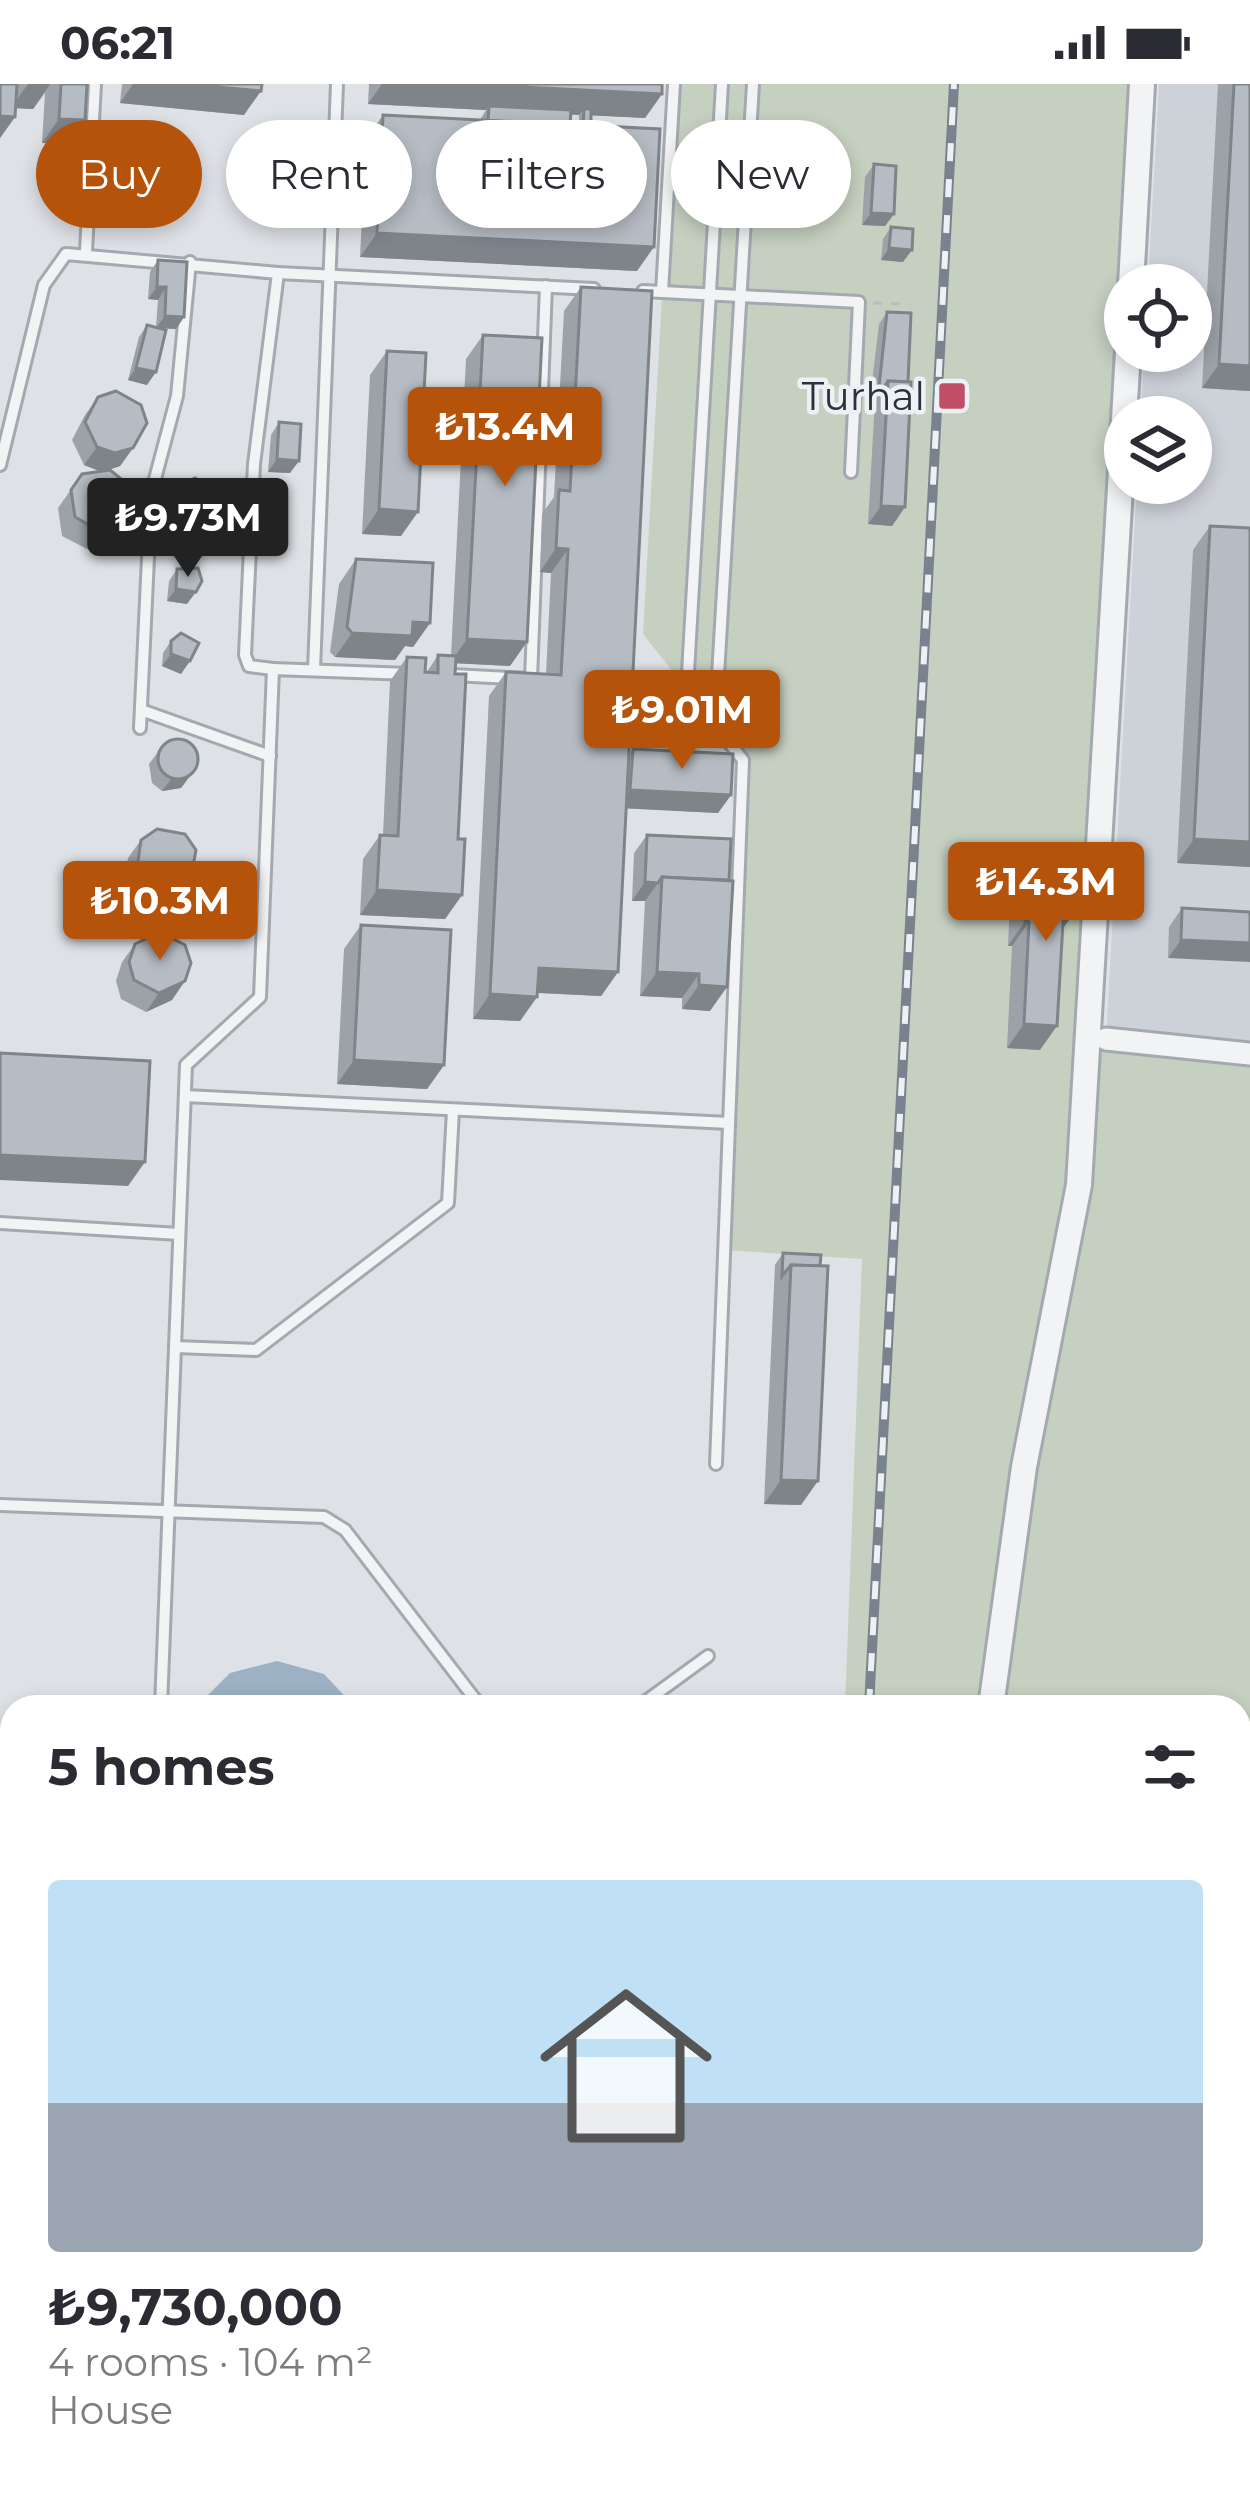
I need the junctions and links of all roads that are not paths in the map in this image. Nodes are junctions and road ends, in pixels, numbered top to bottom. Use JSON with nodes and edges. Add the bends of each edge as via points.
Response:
{"nodes":[{"id":1,"x":94,"y":84,"type":"edge"},
{"id":2,"x":337,"y":84,"type":"edge"},
{"id":3,"x":674,"y":84,"type":"edge"},
{"id":4,"x":722,"y":84,"type":"edge"},
{"id":5,"x":753,"y":84,"type":"edge"},
{"id":6,"x":1142,"y":84,"type":"edge"},
{"id":7,"x":1159,"y":84,"type":"edge"},
{"id":8,"x":86,"y":251,"type":"junction"},
{"id":9,"x":190,"y":262,"type":"junction"},
{"id":10,"x":1133,"y":264,"type":"edge"},
{"id":11,"x":1149,"y":264,"type":"edge"},
{"id":12,"x":278,"y":273,"type":"junction"},
{"id":13,"x":330,"y":276,"type":"junction"},
{"id":14,"x":546,"y":286,"type":"junction"},
{"id":15,"x":616,"y":290,"type":"edge"},
{"id":16,"x":639,"y":291,"type":"edge"},
{"id":17,"x":662,"y":292,"type":"junction"},
{"id":18,"x":710,"y":294,"type":"junction"},
{"id":19,"x":740,"y":296,"type":"junction"},
{"id":20,"x":1127,"y":372,"type":"edge"},
{"id":21,"x":0,"y":392,"type":"edge"},
{"id":22,"x":18,"y":393,"type":"junction"},
{"id":23,"x":0,"y":465,"type":"edge"},
{"id":24,"x":851,"y":472,"type":"dead end"},
{"id":25,"x":1136,"y":504,"type":"edge"},
{"id":26,"x":273,"y":669,"type":"junction"},
{"id":27,"x":314,"y":670,"type":"junction"},
{"id":28,"x":422,"y":674,"type":"edge"},
{"id":29,"x":444,"y":675,"type":"edge"},
{"id":30,"x":141,"y":710,"type":"junction"},
{"id":31,"x":716,"y":726,"type":"junction"},
{"id":32,"x":140,"y":728,"type":"dead end"},
{"id":33,"x":270,"y":756,"type":"junction"},
{"id":34,"x":1106,"y":1039,"type":"junction"},
{"id":35,"x":1250,"y":1054,"type":"edge"},
{"id":36,"x":184,"y":1096,"type":"junction"},
{"id":37,"x":453,"y":1109,"type":"junction"},
{"id":38,"x":729,"y":1123,"type":"junction"},
{"id":39,"x":0,"y":1223,"type":"edge"},
{"id":40,"x":179,"y":1234,"type":"junction"},
{"id":41,"x":175,"y":1347,"type":"junction"},
{"id":42,"x":716,"y":1464,"type":"dead end"},
{"id":43,"x":0,"y":1505,"type":"edge"},
{"id":44,"x":169,"y":1511,"type":"junction"},
{"id":45,"x":708,"y":1656,"type":"dead end"},
{"id":46,"x":161,"y":1695,"type":"edge"},
{"id":47,"x":472,"y":1695,"type":"edge"},
{"id":48,"x":654,"y":1695,"type":"edge"},
{"id":49,"x":996,"y":1695,"type":"edge"},
{"id":50,"x":996,"y":1695,"type":"edge"}],
"edges":[{"from":1,"to":8,"type":"lane"},
{"from":2,"to":13,"type":"lane"},
{"from":3,"to":17,"type":"lane"},
{"from":4,"to":18,"type":"lane"},
{"from":5,"to":19,"type":"lane"},
{"from":6,"to":10,"type":"street"},
{"from":7,"to":11,"type":"street"},
{"from":8,"to":9,"type":"lane"},
{"from":8,"to":22,"type":"lane","via":[[66,254],[44,285]]},
{"from":9,"to":12,"type":"lane"},
{"from":9,"to":30,"type":"lane","via":[[177,396],[151,494]]},
{"from":12,"to":13,"type":"lane"},
{"from":12,"to":26,"type":"lane","via":[[254,464],[245,655],[249,666]]},
{"from":13,"to":14,"type":"lane"},
{"from":13,"to":27,"type":"lane"},
{"from":14,"to":15,"type":"lane"},
{"from":14,"to":29,"type":"lane","via":[[531,679]]},
{"from":16,"to":17,"type":"lane"},
{"from":17,"to":18,"type":"lane"},
{"from":18,"to":19,"type":"lane"},
{"from":18,"to":31,"type":"lane","via":[[687,691]]},
{"from":19,"to":24,"type":"lane","via":[[859,302]]},
{"from":19,"to":31,"type":"lane"},
{"from":20,"to":49,"type":"street","via":[[1079,1185],[1024,1467]]},
{"from":21,"to":22,"type":"lane"},
{"from":22,"to":23,"type":"lane"},
{"from":25,"to":34,"type":"street"},
{"from":26,"to":27,"type":"lane"},
{"from":26,"to":33,"type":"lane"},
{"from":27,"to":28,"type":"lane"},
{"from":30,"to":32,"type":"lane"},
{"from":30,"to":33,"type":"lane"},
{"from":31,"to":38,"type":"lane","via":[[743,760]]},
{"from":33,"to":36,"type":"lane","via":[[260,997],[186,1065]]},
{"from":34,"to":35,"type":"street"},
{"from":34,"to":50,"type":"street","via":[[1088,1234]]},
{"from":36,"to":37,"type":"lane"},
{"from":36,"to":40,"type":"lane"},
{"from":37,"to":38,"type":"lane"},
{"from":37,"to":41,"type":"lane","via":[[448,1203],[256,1350]]},
{"from":38,"to":42,"type":"lane"},
{"from":39,"to":40,"type":"lane"},
{"from":40,"to":41,"type":"lane"},
{"from":41,"to":44,"type":"lane"},
{"from":43,"to":44,"type":"lane"},
{"from":44,"to":46,"type":"lane"},
{"from":44,"to":47,"type":"lane","via":[[336,1522]]},
{"from":45,"to":48,"type":"lane"}]}
